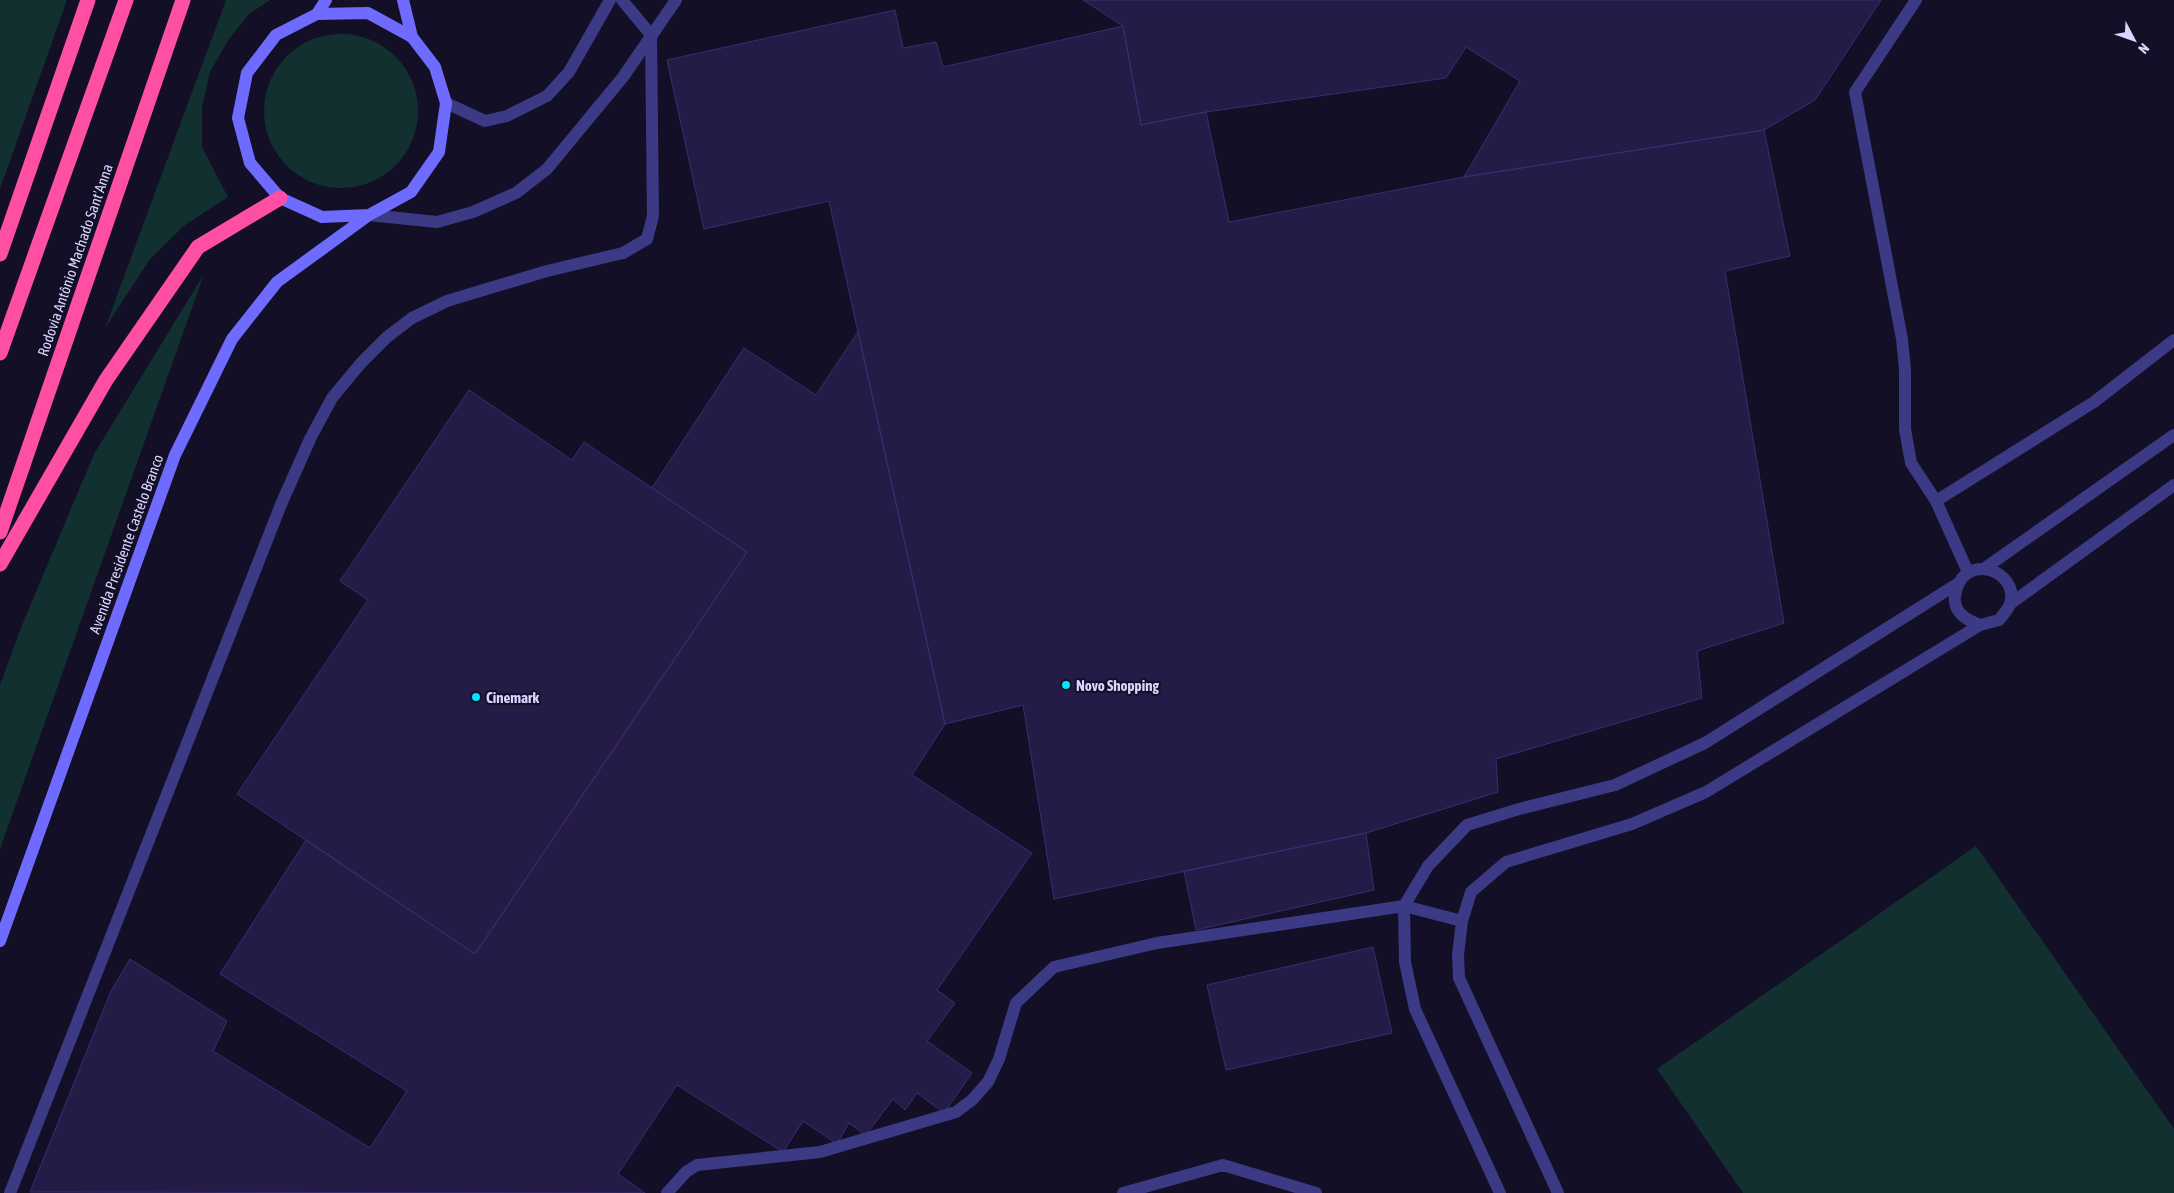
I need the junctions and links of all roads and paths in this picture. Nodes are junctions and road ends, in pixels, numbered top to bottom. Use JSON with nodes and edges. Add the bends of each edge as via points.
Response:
{"nodes":[{"id":1,"x":88,"y":0,"type":"edge"},
{"id":2,"x":126,"y":0,"type":"edge"},
{"id":3,"x":183,"y":0,"type":"edge"},
{"id":4,"x":326,"y":0,"type":"edge"},
{"id":5,"x":403,"y":0,"type":"edge"},
{"id":6,"x":610,"y":0,"type":"edge"},
{"id":7,"x":622,"y":0,"type":"edge"},
{"id":8,"x":676,"y":0,"type":"edge"},
{"id":9,"x":1916,"y":0,"type":"edge"},
{"id":10,"x":317,"y":14,"type":"junction"},
{"id":11,"x":651,"y":35,"type":"junction"},
{"id":12,"x":412,"y":37,"type":"junction"},
{"id":13,"x":446,"y":103,"type":"junction"},
{"id":14,"x":280,"y":198,"type":"junction"},
{"id":15,"x":369,"y":215,"type":"junction"},
{"id":16,"x":0,"y":254,"type":"edge"},
{"id":17,"x":2174,"y":340,"type":"edge"},
{"id":18,"x":0,"y":353,"type":"edge"},
{"id":19,"x":2174,"y":435,"type":"edge"},
{"id":20,"x":2174,"y":485,"type":"edge"},
{"id":21,"x":1936,"y":501,"type":"junction"},
{"id":22,"x":0,"y":532,"type":"edge"},
{"id":23,"x":0,"y":564,"type":"edge"},
{"id":24,"x":1985,"y":568,"type":"junction"},
{"id":25,"x":1968,"y":572,"type":"junction"},
{"id":26,"x":1957,"y":584,"type":"junction"},
{"id":27,"x":2010,"y":604,"type":"junction"},
{"id":28,"x":1980,"y":625,"type":"junction"},
{"id":29,"x":1404,"y":906,"type":"junction"},
{"id":30,"x":1462,"y":921,"type":"junction"},
{"id":31,"x":0,"y":940,"type":"edge"},
{"id":32,"x":10,"y":1193,"type":"edge"},
{"id":33,"x":666,"y":1193,"type":"edge"},
{"id":34,"x":1123,"y":1193,"type":"edge"},
{"id":35,"x":1316,"y":1193,"type":"edge"},
{"id":36,"x":1500,"y":1193,"type":"edge"},
{"id":37,"x":1558,"y":1193,"type":"edge"}],
"edges":[{"from":1,"to":16,"type":"highway"},
{"from":2,"to":18,"type":"highway"},
{"from":3,"to":22,"type":"highway","name":"Rodovia Antônio Machado Sant'Anna"},
{"from":4,"to":10,"type":"main road"},
{"from":5,"to":12,"type":"main road"},
{"from":6,"to":13,"type":"lane","via":[[569,72],[547,96],[507,116],[485,121]]},
{"from":7,"to":11,"type":"lane"},
{"from":8,"to":11,"type":"lane"},
{"from":9,"to":21,"type":"lane","via":[[1855,92],[1902,339],[1905,429],[1911,464]]},
{"from":10,"to":12,"type":"main road","via":[[368,13]]},
{"from":10,"to":14,"type":"main road","via":[[276,35],[247,72],[238,118],[250,163]]},
{"from":11,"to":15,"type":"lane","via":[[623,77],[548,169],[516,193],[473,212],[437,222]]},
{"from":11,"to":32,"type":"lane","via":[[653,216],[646,238],[624,253],[547,271],[447,301],[412,318],[361,362],[332,398],[282,502]]},
{"from":12,"to":13,"type":"main road","via":[[435,67]]},
{"from":13,"to":15,"type":"main road","name":"Avenida Presidente Castelo Branco","via":[[439,152],[411,192]]},
{"from":14,"to":15,"type":"main road","via":[[322,217]]},
{"from":14,"to":23,"type":"highway","via":[[198,247],[106,380]]},
{"from":15,"to":31,"type":"main road","name":"Avenida Presidente Castelo Branco","via":[[277,282],[232,339],[175,455]]},
{"from":17,"to":21,"type":"lane","via":[[2094,402]]},
{"from":19,"to":24,"type":"lane"},
{"from":20,"to":27,"type":"lane"},
{"from":21,"to":25,"type":"lane"},
{"from":24,"to":25,"type":"lane"},
{"from":24,"to":27,"type":"lane","via":[[2000,574],[2010,588]]},
{"from":25,"to":26,"type":"lane"},
{"from":26,"to":28,"type":"lane","via":[[1954,602],[1963,618]]},
{"from":26,"to":29,"type":"lane","via":[[1705,743],[1615,785],[1467,825],[1428,866]]},
{"from":27,"to":28,"type":"lane","via":[[1999,620]]},
{"from":28,"to":30,"type":"lane","via":[[1706,792],[1632,824],[1506,862],[1471,892]]},
{"from":29,"to":30,"type":"lane"},
{"from":29,"to":33,"type":"lane","via":[[1157,943],[1054,967],[1016,1003],[988,1082],[956,1112],[820,1152],[697,1165]]},
{"from":29,"to":36,"type":"lane","via":[[1405,962],[1416,1009]]},
{"from":30,"to":37,"type":"lane","via":[[1459,978]]},
{"from":34,"to":35,"type":"lane","via":[[1223,1165]]}]}
